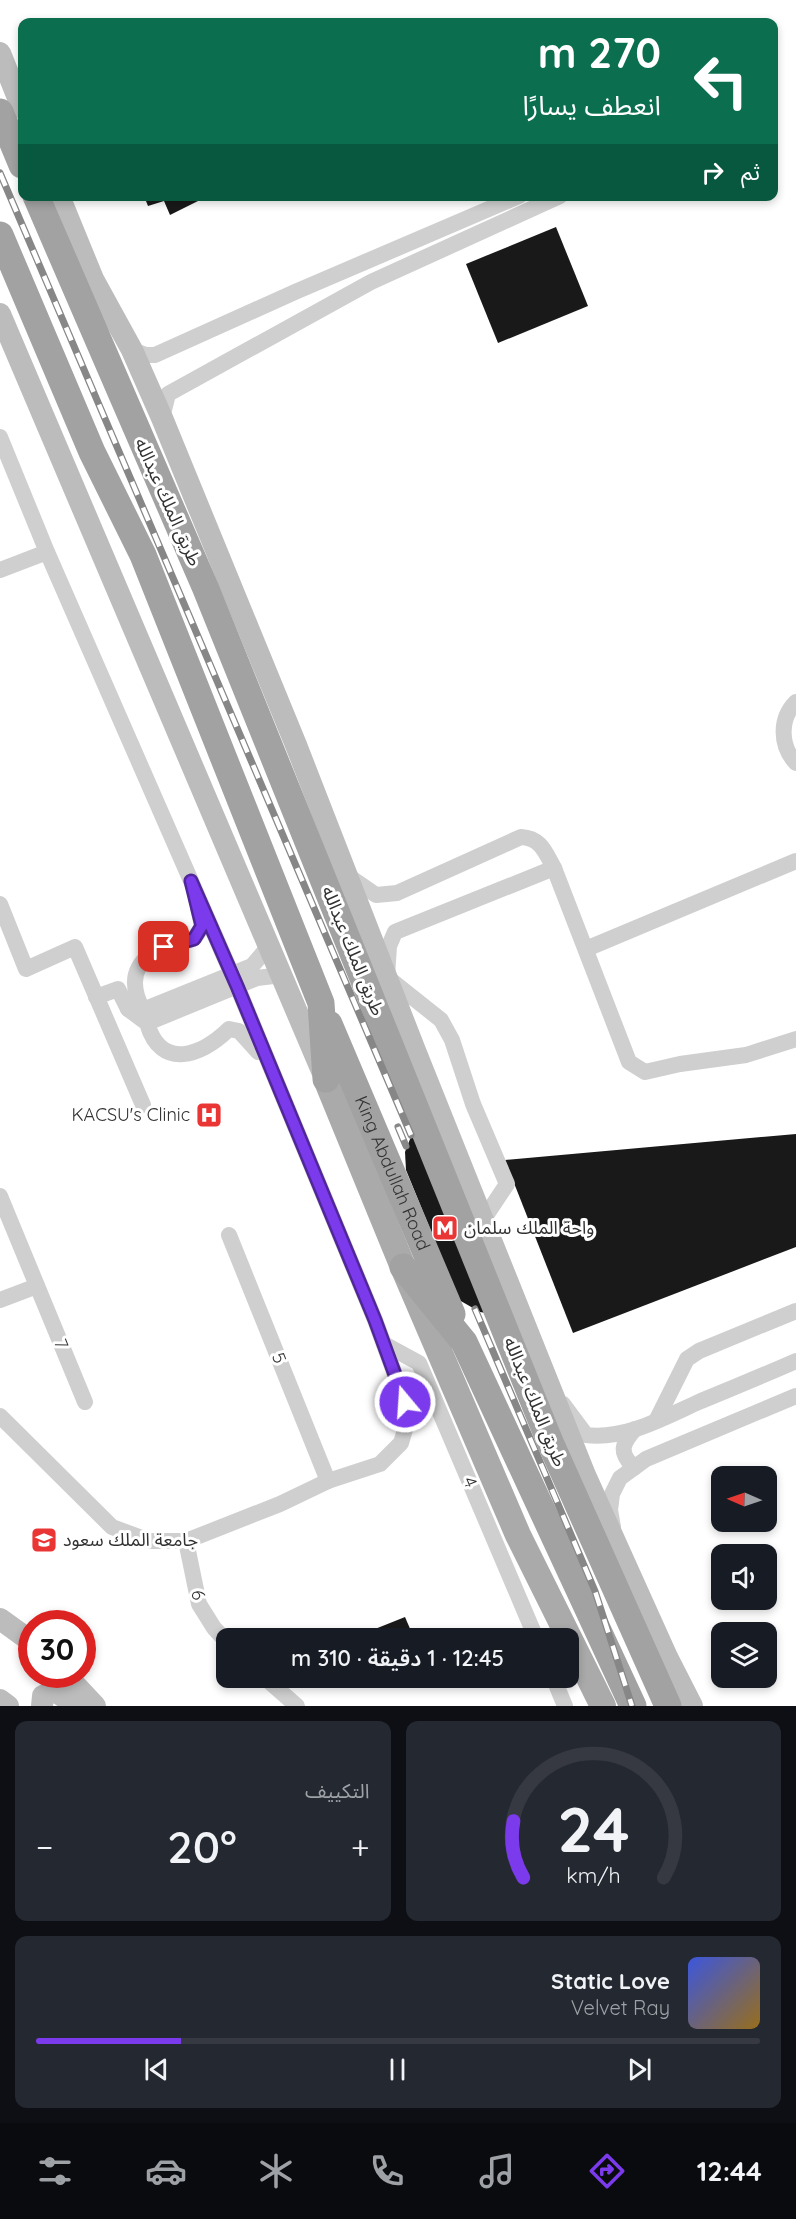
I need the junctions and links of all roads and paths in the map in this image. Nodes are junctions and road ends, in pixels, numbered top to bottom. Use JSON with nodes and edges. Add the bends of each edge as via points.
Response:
{"nodes":[{"id":1,"x":0,"y":53,"type":"edge"},
{"id":2,"x":18,"y":98,"type":"edge"},
{"id":3,"x":0,"y":112,"type":"edge"},
{"id":4,"x":18,"y":155,"type":"edge"},
{"id":5,"x":38,"y":201,"type":"edge"},
{"id":6,"x":61,"y":201,"type":"edge"},
{"id":7,"x":507,"y":201,"type":"edge"},
{"id":8,"x":549,"y":201,"type":"edge"},
{"id":9,"x":0,"y":235,"type":"edge"},
{"id":10,"x":0,"y":314,"type":"edge"},
{"id":11,"x":132,"y":350,"type":"junction"},
{"id":12,"x":162,"y":418,"type":"junction"},
{"id":13,"x":0,"y":437,"type":"edge"},
{"id":14,"x":47,"y":552,"type":"junction"},
{"id":15,"x":0,"y":570,"type":"edge"},
{"id":16,"x":796,"y":702,"type":"edge"},
{"id":17,"x":796,"y":764,"type":"edge"},
{"id":18,"x":796,"y":861,"type":"edge"},
{"id":19,"x":554,"y":868,"type":"junction"},
{"id":20,"x":346,"y":874,"type":"junction"},
{"id":21,"x":191,"y":881,"type":"junction"},
{"id":22,"x":0,"y":904,"type":"edge"},
{"id":23,"x":269,"y":946,"type":"junction"},
{"id":24,"x":586,"y":949,"type":"junction"},
{"id":25,"x":282,"y":975,"type":"junction"},
{"id":26,"x":387,"y":977,"type":"junction"},
{"id":27,"x":234,"y":980,"type":"junction"},
{"id":28,"x":96,"y":997,"type":"junction"},
{"id":29,"x":321,"y":1003,"type":"junction"},
{"id":30,"x":139,"y":1014,"type":"junction"},
{"id":31,"x":796,"y":1039,"type":"edge"},
{"id":32,"x":272,"y":1072,"type":"junction"},
{"id":33,"x":326,"y":1079,"type":"junction"},
{"id":34,"x":143,"y":1105,"type":"dead end"},
{"id":35,"x":0,"y":1196,"type":"edge"},
{"id":36,"x":483,"y":1220,"type":"junction"},
{"id":37,"x":229,"y":1235,"type":"dead end"},
{"id":38,"x":403,"y":1267,"type":"junction"},
{"id":39,"x":37,"y":1286,"type":"junction"},
{"id":40,"x":0,"y":1300,"type":"edge"},
{"id":41,"x":796,"y":1311,"type":"edge"},
{"id":42,"x":464,"y":1342,"type":"junction"},
{"id":43,"x":384,"y":1344,"type":"junction"},
{"id":44,"x":796,"y":1361,"type":"edge"},
{"id":45,"x":549,"y":1385,"type":"junction"},
{"id":46,"x":794,"y":1400,"type":"edge"},
{"id":47,"x":85,"y":1402,"type":"dead end"},
{"id":48,"x":0,"y":1416,"type":"edge"},
{"id":49,"x":656,"y":1420,"type":"junction"},
{"id":50,"x":634,"y":1428,"type":"junction"},
{"id":51,"x":634,"y":1468,"type":"junction"},
{"id":52,"x":328,"y":1481,"type":"junction"},
{"id":53,"x":615,"y":1540,"type":"junction"},
{"id":54,"x":186,"y":1541,"type":"junction"},
{"id":55,"x":0,"y":1619,"type":"edge"},
{"id":56,"x":532,"y":1628,"type":"edge"},
{"id":57,"x":216,"y":1630,"type":"edge"},
{"id":58,"x":18,"y":1632,"type":"edge"},
{"id":59,"x":78,"y":1688,"type":"edge"},
{"id":60,"x":277,"y":1688,"type":"edge"},
{"id":61,"x":558,"y":1688,"type":"edge"},
{"id":62,"x":0,"y":1700,"type":"edge"},
{"id":63,"x":8,"y":1706,"type":"edge"},
{"id":64,"x":42,"y":1706,"type":"edge"},
{"id":65,"x":77,"y":1706,"type":"edge"},
{"id":66,"x":95,"y":1706,"type":"edge"},
{"id":67,"x":297,"y":1706,"type":"edge"},
{"id":68,"x":565,"y":1706,"type":"edge"},
{"id":69,"x":603,"y":1706,"type":"edge"},
{"id":70,"x":633,"y":1706,"type":"edge"},
{"id":71,"x":668,"y":1706,"type":"edge"},
{"id":72,"x":692,"y":1706,"type":"edge"}],
"edges":[{"from":1,"to":2,"type":"main road"},
{"from":3,"to":4,"type":"highway"},
{"from":5,"to":71,"type":"highway","name":"طريق الملك عبدالله","via":[[206,589],[550,1442]]},
{"from":6,"to":11,"type":"main road","via":[[93,279]]},
{"from":7,"to":11,"type":"street","via":[[155,355]]},
{"from":8,"to":12,"type":"street","via":[[371,282],[168,394]]},
{"from":9,"to":29,"type":"highway","via":[[92,452],[144,555]]},
{"from":10,"to":23,"type":"main road"},
{"from":11,"to":12,"type":"main road"},
{"from":12,"to":20,"type":"main road"},
{"from":13,"to":14,"type":"street"},
{"from":14,"to":15,"type":"street"},
{"from":14,"to":21,"type":"street"},
{"from":16,"to":17,"type":"street","via":[[783,732],[786,750]]},
{"from":18,"to":24,"type":"street"},
{"from":19,"to":20,"type":"street","via":[[540,843],[531,837],[521,837],[397,893],[376,895]]},
{"from":19,"to":24,"type":"street"},
{"from":19,"to":26,"type":"street","via":[[395,932],[388,946]]},
{"from":20,"to":26,"type":"main road"},
{"from":21,"to":27,"type":"street"},
{"from":21,"to":30,"type":"street","via":[[202,926],[194,939],[153,952],[140,963],[135,984]]},
{"from":22,"to":28,"type":"street","via":[[26,969],[75,947]]},
{"from":23,"to":25,"type":"main road"},
{"from":23,"to":27,"type":"street"},
{"from":24,"to":31,"type":"street","via":[[630,1062],[645,1072],[746,1055]]},
{"from":25,"to":27,"type":"street"},
{"from":25,"to":33,"type":"main road"},
{"from":26,"to":36,"type":"main road"},
{"from":26,"to":36,"type":"street","via":[[441,1020],[452,1040],[473,1104],[507,1184]]},
{"from":27,"to":30,"type":"street"},
{"from":27,"to":32,"type":"street"},
{"from":28,"to":30,"type":"street","via":[[118,989]]},
{"from":28,"to":34,"type":"street"},
{"from":29,"to":33,"type":"highway"},
{"from":29,"to":42,"type":"highway","name":"King Abdullah Road"},
{"from":30,"to":32,"type":"street","via":[[159,1048],[170,1053],[196,1052],[229,1029],[239,1030]]},
{"from":32,"to":43,"type":"street"},
{"from":33,"to":38,"type":"main road"},
{"from":35,"to":39,"type":"street","name":"7"},
{"from":36,"to":45,"type":"main road"},
{"from":37,"to":52,"type":"street","name":"5"},
{"from":38,"to":42,"type":"highway","name":"طريق الملك عبدالله"},
{"from":38,"to":69,"type":"main road","via":[[518,1535]]},
{"from":39,"to":40,"type":"street"},
{"from":39,"to":47,"type":"street","name":"7"},
{"from":41,"to":49,"type":"street","via":[[687,1359]]},
{"from":42,"to":70,"type":"highway","name":"طريق الملك عبدالله"},
{"from":43,"to":52,"type":"street","via":[[405,1402],[407,1423],[401,1443],[380,1464]]},
{"from":43,"to":56,"type":"street","name":"4","via":[[419,1363]]},
{"from":44,"to":49,"type":"street"},
{"from":45,"to":50,"type":"street","via":[[586,1435],[603,1437]]},
{"from":45,"to":53,"type":"main road"},
{"from":46,"to":51,"type":"street","via":[[646,1459]]},
{"from":48,"to":54,"type":"street","via":[[112,1527],[150,1541]]},
{"from":49,"to":50,"type":"street"},
{"from":50,"to":51,"type":"street","via":[[623,1448],[624,1457]]},
{"from":51,"to":53,"type":"street","via":[[620,1478],[612,1494],[610,1510]]},
{"from":52,"to":54,"type":"street"},
{"from":53,"to":72,"type":"main road"},
{"from":54,"to":57,"type":"street","name":"6","via":[[199,1604]]},
{"from":55,"to":58,"type":"main road"},
{"from":59,"to":66,"type":"main road"},
{"from":60,"to":67,"type":"street"},
{"from":61,"to":68,"type":"street"},
{"from":62,"to":63,"type":"main road"},
{"from":64,"to":65,"type":"main road","via":[[43,1696],[55,1691]]}]}
